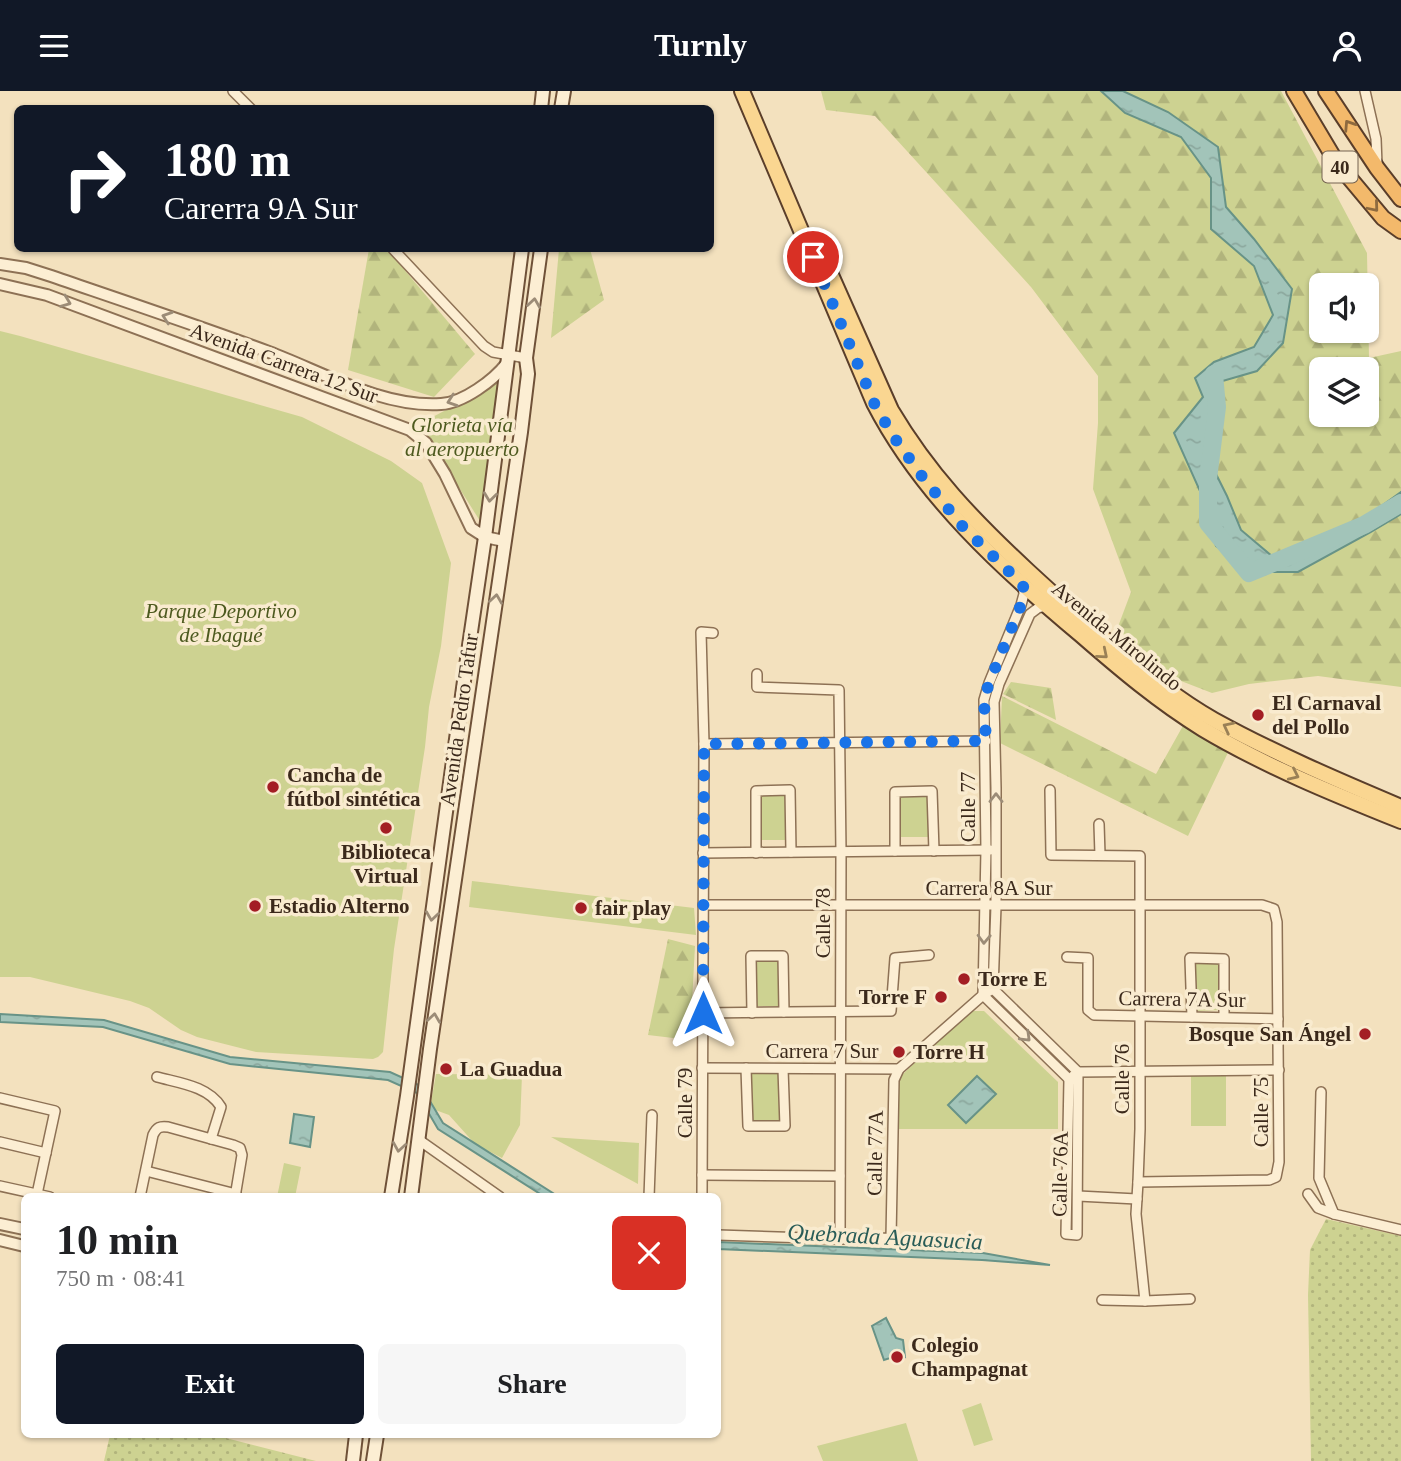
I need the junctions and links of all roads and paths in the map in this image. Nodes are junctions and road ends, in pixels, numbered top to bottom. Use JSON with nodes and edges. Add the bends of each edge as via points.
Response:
{"nodes":[{"id":1,"x":233,"y":91,"type":"edge"},
{"id":2,"x":742,"y":91,"type":"edge"},
{"id":3,"x":749,"y":91,"type":"edge"},
{"id":4,"x":1294,"y":91,"type":"edge"},
{"id":5,"x":1326,"y":91,"type":"edge"},
{"id":6,"x":1365,"y":91,"type":"edge"},
{"id":7,"x":247,"y":105,"type":"edge"},
{"id":8,"x":1377,"y":168,"type":"junction"},
{"id":9,"x":1401,"y":199,"type":"edge"},
{"id":10,"x":1401,"y":231,"type":"edge"},
{"id":11,"x":396,"y":252,"type":"edge"},
{"id":12,"x":522,"y":252,"type":"edge"},
{"id":13,"x":541,"y":252,"type":"edge"},
{"id":14,"x":0,"y":264,"type":"edge"},
{"id":15,"x":0,"y":284,"type":"edge"},
{"id":16,"x":526,"y":358,"type":"junction"},
{"id":17,"x":508,"y":359,"type":"junction"},
{"id":18,"x":485,"y":537,"type":"junction"},
{"id":19,"x":504,"y":541,"type":"junction"},
{"id":20,"x":1023,"y":585,"type":"junction"},
{"id":21,"x":1046,"y":606,"type":"junction"},
{"id":22,"x":713,"y":632,"type":"dead end"},
{"id":23,"x":757,"y":674,"type":"dead end"},
{"id":24,"x":988,"y":734,"type":"junction"},
{"id":25,"x":840,"y":742,"type":"junction"},
{"id":26,"x":704,"y":744,"type":"junction"},
{"id":27,"x":1050,"y":790,"type":"dead end"},
{"id":28,"x":1401,"y":807,"type":"edge"},
{"id":29,"x":1401,"y":821,"type":"edge"},
{"id":30,"x":1100,"y":824,"type":"dead end"},
{"id":31,"x":991,"y":850,"type":"junction"},
{"id":32,"x":895,"y":851,"type":"junction"},
{"id":33,"x":934,"y":851,"type":"junction"},
{"id":34,"x":791,"y":852,"type":"junction"},
{"id":35,"x":841,"y":852,"type":"junction"},
{"id":36,"x":703,"y":853,"type":"junction"},
{"id":37,"x":756,"y":853,"type":"junction"},
{"id":38,"x":1100,"y":855,"type":"junction"},
{"id":39,"x":1140,"y":856,"type":"joint"},
{"id":40,"x":703,"y":905,"type":"junction"},
{"id":41,"x":841,"y":905,"type":"junction"},
{"id":42,"x":991,"y":905,"type":"junction"},
{"id":43,"x":1140,"y":905,"type":"junction"},
{"id":44,"x":1274,"y":909,"type":"joint"},
{"id":45,"x":929,"y":955,"type":"dead end"},
{"id":46,"x":1067,"y":957,"type":"dead end"},
{"id":47,"x":993,"y":989,"type":"junction"},
{"id":48,"x":983,"y":995,"type":"junction"},
{"id":49,"x":784,"y":1012,"type":"junction"},
{"id":50,"x":841,"y":1012,"type":"junction"},
{"id":51,"x":703,"y":1013,"type":"junction"},
{"id":52,"x":752,"y":1013,"type":"junction"},
{"id":53,"x":1140,"y":1016,"type":"junction"},
{"id":54,"x":1192,"y":1017,"type":"junction"},
{"id":55,"x":1224,"y":1017,"type":"junction"},
{"id":56,"x":1278,"y":1019,"type":"junction"},
{"id":57,"x":702,"y":1068,"type":"junction"},
{"id":58,"x":746,"y":1068,"type":"junction"},
{"id":59,"x":841,"y":1068,"type":"junction"},
{"id":60,"x":783,"y":1069,"type":"junction"},
{"id":61,"x":899,"y":1069,"type":"junction"},
{"id":62,"x":1279,"y":1070,"type":"junction"},
{"id":63,"x":1078,"y":1072,"type":"junction"},
{"id":64,"x":1139,"y":1072,"type":"junction"},
{"id":65,"x":157,"y":1077,"type":"dead end"},
{"id":66,"x":1069,"y":1079,"type":"junction"},
{"id":67,"x":1321,"y":1092,"type":"dead end"},
{"id":68,"x":0,"y":1098,"type":"edge"},
{"id":69,"x":652,"y":1115,"type":"dead end"},
{"id":70,"x":211,"y":1139,"type":"junction"},
{"id":71,"x":419,"y":1140,"type":"junction"},
{"id":72,"x":0,"y":1142,"type":"edge"},
{"id":73,"x":46,"y":1153,"type":"junction"},
{"id":74,"x":146,"y":1171,"type":"junction"},
{"id":75,"x":702,"y":1175,"type":"junction"},
{"id":76,"x":1068,"y":1175,"type":"junction"},
{"id":77,"x":1078,"y":1175,"type":"junction"},
{"id":78,"x":840,"y":1177,"type":"junction"},
{"id":79,"x":1138,"y":1182,"type":"junction"},
{"id":80,"x":0,"y":1186,"type":"edge"},
{"id":81,"x":32,"y":1193,"type":"edge"},
{"id":82,"x":37,"y":1193,"type":"edge"},
{"id":83,"x":141,"y":1193,"type":"edge"},
{"id":84,"x":224,"y":1193,"type":"edge"},
{"id":85,"x":236,"y":1193,"type":"edge"},
{"id":86,"x":392,"y":1193,"type":"edge"},
{"id":87,"x":412,"y":1193,"type":"edge"},
{"id":88,"x":494,"y":1193,"type":"edge"},
{"id":89,"x":649,"y":1193,"type":"edge"},
{"id":90,"x":702,"y":1193,"type":"edge"},
{"id":91,"x":1308,"y":1194,"type":"dead end"},
{"id":92,"x":1078,"y":1196,"type":"junction"},
{"id":93,"x":1137,"y":1199,"type":"junction"},
{"id":94,"x":1334,"y":1214,"type":"junction"},
{"id":95,"x":0,"y":1224,"type":"edge"},
{"id":96,"x":21,"y":1228,"type":"edge"},
{"id":97,"x":1401,"y":1230,"type":"edge"},
{"id":98,"x":721,"y":1235,"type":"edge"},
{"id":99,"x":0,"y":1240,"type":"edge"},
{"id":100,"x":841,"y":1240,"type":"junction"},
{"id":101,"x":21,"y":1245,"type":"edge"},
{"id":102,"x":1190,"y":1299,"type":"dead end"},
{"id":103,"x":1102,"y":1300,"type":"dead end"},
{"id":104,"x":1145,"y":1301,"type":"junction"},
{"id":105,"x":356,"y":1438,"type":"edge"},
{"id":106,"x":377,"y":1438,"type":"edge"},
{"id":107,"x":354,"y":1461,"type":"edge"},
{"id":108,"x":373,"y":1461,"type":"edge"}],
"edges":[{"from":1,"to":7,"type":"street"},
{"from":2,"to":20,"type":"main road","name":"Avenida Mirolindo","via":[[882,418],[963,527]]},
{"from":28,"to":3,"type":"main road","name":"Avenida Mirolindo","one_way":true,"via":[[1212,719],[1161,685],[1074,614],[947,491],[891,410]]},
{"from":4,"to":10,"type":"highway","number":"40","one_way":true,"via":[[1337,163],[1383,218]]},
{"from":8,"to":5,"type":"highway","number":"40","one_way":true},
{"from":6,"to":8,"type":"street"},
{"from":8,"to":9,"type":"highway","number":"40"},
{"from":11,"to":17,"type":"street","via":[[484,346]]},
{"from":12,"to":17,"type":"main road","name":"Avenida Pedro Tafur"},
{"from":16,"to":13,"type":"main road","name":"Avenida Pedro Tafur","one_way":true},
{"from":17,"to":14,"type":"street","name":"Avenida Carrera 12 Sur","one_way":true,"via":[[490,380],[452,403],[402,402],[72,283]]},
{"from":15,"to":18,"type":"street","name":"Avenida Carrera 12 Sur","one_way":true,"via":[[47,295],[410,430],[426,443],[471,529]]},
{"from":16,"to":17,"type":"street"},
{"from":16,"to":19,"type":"main road","name":"Avenida Pedro Tafur"},
{"from":17,"to":18,"type":"main road","name":"Avenida Pedro Tafur","one_way":true},
{"from":18,"to":19,"type":"street"},
{"from":18,"to":86,"type":"main road","name":"Avenida Pedro Tafur","one_way":true},
{"from":71,"to":19,"type":"main road","name":"Avenida Pedro Tafur","one_way":true},
{"from":20,"to":21,"type":"main road","name":"Avenida Mirolindo"},
{"from":20,"to":24,"type":"street","name":"Calle 77","via":[[1021,605],[984,700]]},
{"from":21,"to":24,"type":"street","name":"Calle 77","via":[[1030,614],[999,684]]},
{"from":21,"to":29,"type":"main road","name":"Avenida Mirolindo","one_way":true,"via":[[1146,691],[1203,729],[1293,775]]},
{"from":22,"to":26,"type":"street","name":"Calle 79","via":[[701,632]]},
{"from":23,"to":25,"type":"street","name":"Calle 78","via":[[757,687],[839,690]]},
{"from":24,"to":25,"type":"street"},
{"from":24,"to":31,"type":"street","name":"Calle 77"},
{"from":25,"to":26,"type":"street"},
{"from":25,"to":35,"type":"street","name":"Calle 78"},
{"from":26,"to":36,"type":"street","name":"Calle 79"},
{"from":27,"to":38,"type":"street","name":"Carrera 8A Sur","via":[[1051,855]]},
{"from":30,"to":38,"type":"street"},
{"from":31,"to":33,"type":"street","name":"Carrera 8A Sur"},
{"from":31,"to":42,"type":"street","name":"Calle 77"},
{"from":32,"to":33,"type":"street","name":"Carrera 8A Sur"},
{"from":32,"to":33,"type":"street","via":[[895,792],[932,791]]},
{"from":32,"to":35,"type":"street","name":"Carrera 8A Sur"},
{"from":34,"to":35,"type":"street","name":"Carrera 8A Sur"},
{"from":34,"to":37,"type":"street","name":"Carrera 8A Sur"},
{"from":34,"to":37,"type":"street","via":[[790,790],[756,790]]},
{"from":35,"to":41,"type":"street","name":"Calle 78"},
{"from":36,"to":37,"type":"street","name":"Carrera 8A Sur"},
{"from":36,"to":40,"type":"street","name":"Calle 79"},
{"from":38,"to":39,"type":"street","name":"Carrera 8A Sur"},
{"from":39,"to":43,"type":"street","name":"Calle 76"},
{"from":40,"to":41,"type":"street","name":"Carrera 8A Sur"},
{"from":40,"to":51,"type":"street","name":"Calle 79"},
{"from":41,"to":42,"type":"street","name":"Carrera 8A Sur"},
{"from":41,"to":50,"type":"street","name":"Calle 78"},
{"from":42,"to":43,"type":"street","name":"Carrera 8A Sur"},
{"from":42,"to":47,"type":"street","name":"Calle 77"},
{"from":42,"to":48,"type":"street","name":"Calle 77","one_way":true},
{"from":43,"to":44,"type":"street","name":"Carrera 8A Sur","via":[[1262,905]]},
{"from":43,"to":53,"type":"street","name":"Calle 76"},
{"from":44,"to":56,"type":"street","name":"Calle 75"},
{"from":45,"to":50,"type":"street","via":[[895,958],[891,1011]]},
{"from":46,"to":53,"type":"street","name":"Carrera 7A Sur","via":[[1088,958],[1088,1010],[1094,1015]]},
{"from":47,"to":48,"type":"street"},
{"from":47,"to":63,"type":"street"},
{"from":48,"to":61,"type":"street"},
{"from":48,"to":66,"type":"street","one_way":true},
{"from":49,"to":50,"type":"street"},
{"from":49,"to":52,"type":"street"},
{"from":49,"to":52,"type":"street","via":[[783,956],[751,955]]},
{"from":50,"to":59,"type":"street","name":"Calle 78"},
{"from":51,"to":52,"type":"street"},
{"from":51,"to":57,"type":"street","name":"Calle 79"},
{"from":53,"to":54,"type":"street","name":"Carrera 7A Sur"},
{"from":53,"to":64,"type":"street","name":"Calle 76"},
{"from":54,"to":55,"type":"street","name":"Carrera 7A Sur"},
{"from":54,"to":55,"type":"street","via":[[1190,958],[1224,959]]},
{"from":55,"to":56,"type":"street","name":"Carrera 7A Sur"},
{"from":56,"to":62,"type":"street","name":"Calle 75"},
{"from":57,"to":58,"type":"street","name":"Carrera 7 Sur"},
{"from":57,"to":75,"type":"street","name":"Calle 79"},
{"from":58,"to":60,"type":"street","name":"Carrera 7 Sur"},
{"from":58,"to":60,"type":"street","via":[[748,1126],[785,1126]]},
{"from":59,"to":60,"type":"street","name":"Carrera 7 Sur"},
{"from":59,"to":61,"type":"street","name":"Carrera 7 Sur"},
{"from":59,"to":78,"type":"street","name":"Calle 78"},
{"from":61,"to":100,"type":"street","name":"Calle 77A","via":[[894,1080],[891,1238]]},
{"from":62,"to":64,"type":"street"},
{"from":62,"to":79,"type":"street","name":"Calle 75","via":[[1276,1177]]},
{"from":63,"to":64,"type":"street"},
{"from":63,"to":66,"type":"street"},
{"from":63,"to":77,"type":"street","name":"Calle 76A"},
{"from":64,"to":79,"type":"street","name":"Calle 76"},
{"from":65,"to":70,"type":"street","via":[[195,1087],[217,1100],[221,1107]]},
{"from":66,"to":76,"type":"street","name":"Calle 76A"},
{"from":67,"to":94,"type":"street","via":[[1319,1178]]},
{"from":68,"to":73,"type":"street","via":[[55,1111]]},
{"from":69,"to":89,"type":"street"},
{"from":70,"to":74,"type":"street","via":[[160,1126],[153,1135]]},
{"from":70,"to":85,"type":"street","via":[[240,1149]]},
{"from":71,"to":87,"type":"main road","name":"Avenida Pedro Tafur"},
{"from":71,"to":88,"type":"street"},
{"from":72,"to":73,"type":"street"},
{"from":73,"to":82,"type":"street"},
{"from":74,"to":83,"type":"street"},
{"from":74,"to":84,"type":"street"},
{"from":75,"to":78,"type":"street"},
{"from":75,"to":90,"type":"street","name":"Calle 79"},
{"from":76,"to":77,"type":"street"},
{"from":76,"to":92,"type":"street","name":"Calle 76A","via":[[1066,1234],[1077,1235]]},
{"from":77,"to":92,"type":"street","name":"Calle 76A"},
{"from":78,"to":100,"type":"street","name":"Calle 78"},
{"from":79,"to":93,"type":"street","name":"Calle 76"},
{"from":80,"to":81,"type":"street"},
{"from":91,"to":94,"type":"street","via":[[1318,1208]]},
{"from":92,"to":93,"type":"street"},
{"from":93,"to":104,"type":"street","name":"Calle 76"},
{"from":94,"to":97,"type":"street"},
{"from":95,"to":96,"type":"street"},
{"from":98,"to":100,"type":"street"},
{"from":99,"to":101,"type":"street"},
{"from":102,"to":104,"type":"street"},
{"from":103,"to":104,"type":"street"},
{"from":105,"to":107,"type":"main road"},
{"from":106,"to":108,"type":"main road"}]}
